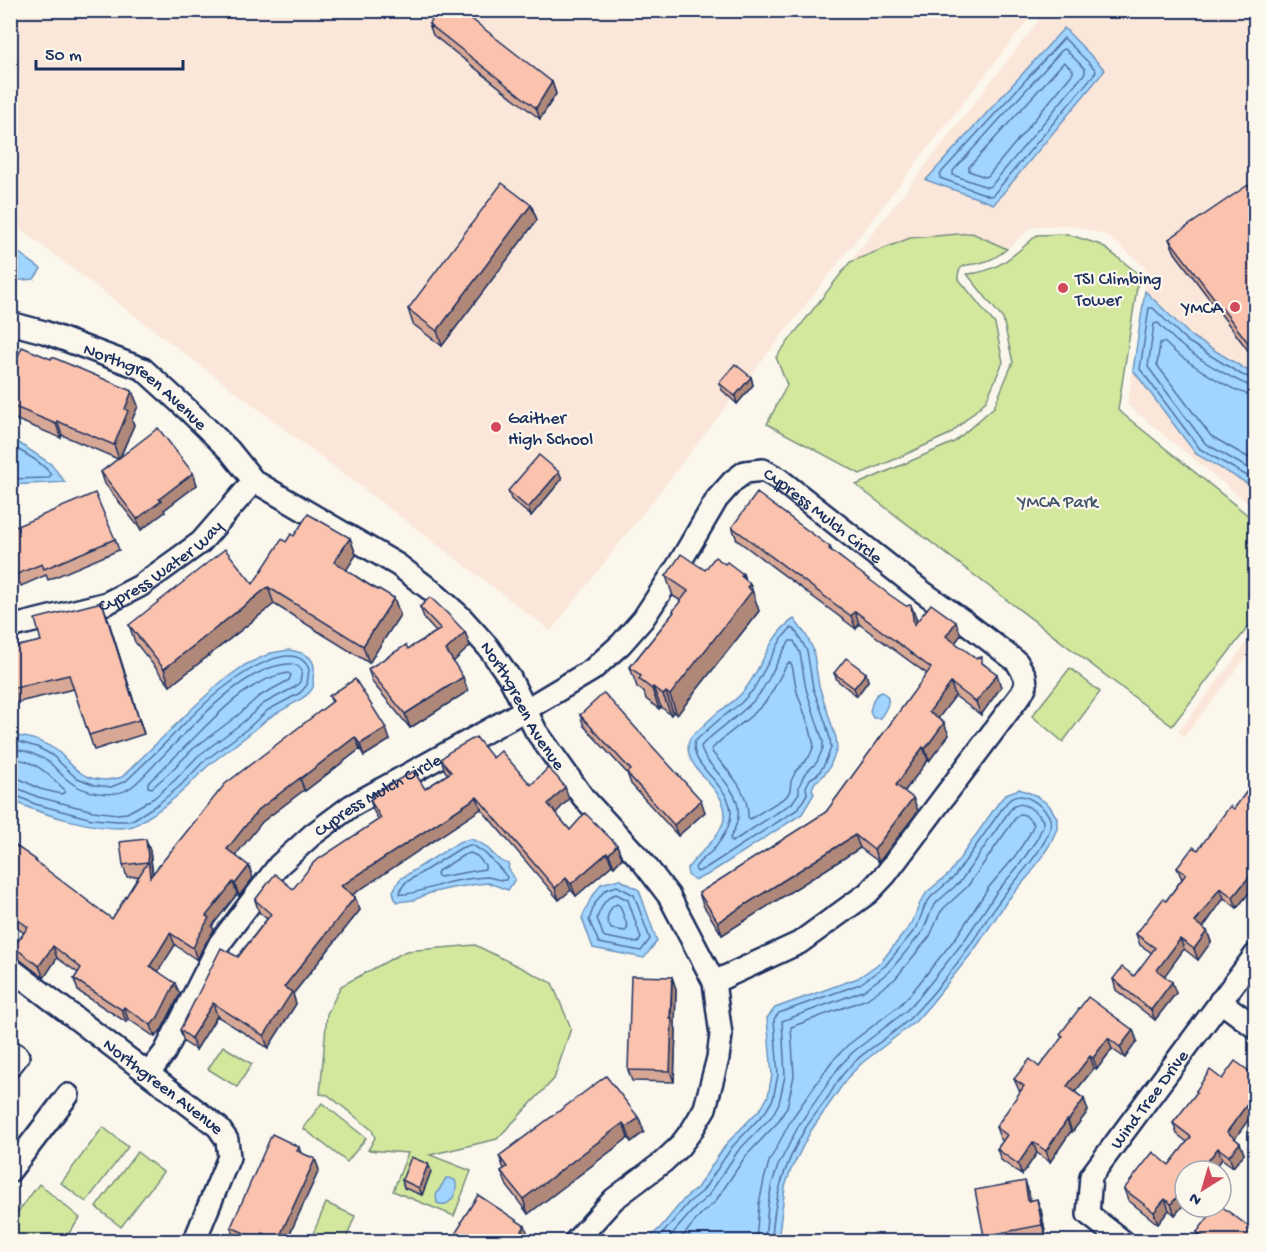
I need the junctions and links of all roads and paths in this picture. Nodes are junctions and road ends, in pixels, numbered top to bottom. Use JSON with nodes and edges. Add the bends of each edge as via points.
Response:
{"nodes":[{"id":1,"x":10,"y":323,"type":"edge"},
{"id":2,"x":254,"y":481,"type":"junction"},
{"id":3,"x":10,"y":627,"type":"edge"},
{"id":4,"x":525,"y":710,"type":"junction"},
{"id":5,"x":1256,"y":954,"type":"edge"},
{"id":6,"x":10,"y":968,"type":"edge"},
{"id":7,"x":714,"y":982,"type":"junction"},
{"id":8,"x":1220,"y":1001,"type":"junction"},
{"id":9,"x":1256,"y":1028,"type":"edge"},
{"id":10,"x":10,"y":1051,"type":"edge"},
{"id":11,"x":10,"y":1066,"type":"edge"},
{"id":12,"x":150,"y":1073,"type":"junction"},
{"id":13,"x":69,"y":1095,"type":"dead end"},
{"id":14,"x":10,"y":1171,"type":"edge"},
{"id":15,"x":194,"y":1242,"type":"edge"},
{"id":16,"x":575,"y":1242,"type":"edge"},
{"id":17,"x":1124,"y":1242,"type":"edge"}],
"edges":[{"from":1,"to":2,"type":"street","name":"Northgreen Avenue","via":[[142,369],[229,450]]},
{"from":2,"to":3,"type":"street","name":"Cypress Water Way","via":[[201,542],[140,586],[107,603]]},
{"from":2,"to":4,"type":"street","name":"Northgreen Avenue","via":[[398,565],[432,591],[488,647],[510,678]]},
{"from":4,"to":7,"type":"street","name":"Northgreen Avenue","via":[[583,797],[643,862],[669,897]]},
{"from":4,"to":7,"type":"street","name":"Cypress Mulch Circle","via":[[592,670],[621,644],[643,619],[717,499],[745,472],[763,470],[1017,662],[1025,676],[1023,693],[886,874],[868,893],[799,943]]},
{"from":4,"to":12,"type":"street","name":"Cypress Mulch Circle","via":[[351,806],[279,865],[220,943],[165,1052]]},
{"from":5,"to":8,"type":"street","name":"Wind Tree Drive"},
{"from":6,"to":12,"type":"street","name":"Northgreen Avenue"},
{"from":7,"to":16,"type":"street","name":"Northgreen Avenue","via":[[721,1035],[705,1108],[680,1147],[614,1199]]},
{"from":8,"to":9,"type":"street"},
{"from":8,"to":17,"type":"street","name":"Wind Tree Drive","via":[[1091,1176],[1088,1214]]},
{"from":10,"to":11,"type":"street","via":[[18,1056]]},
{"from":12,"to":15,"type":"street","name":"Northgreen Avenue","via":[[218,1127],[227,1140],[229,1157]]},
{"from":13,"to":14,"type":"street"}]}
